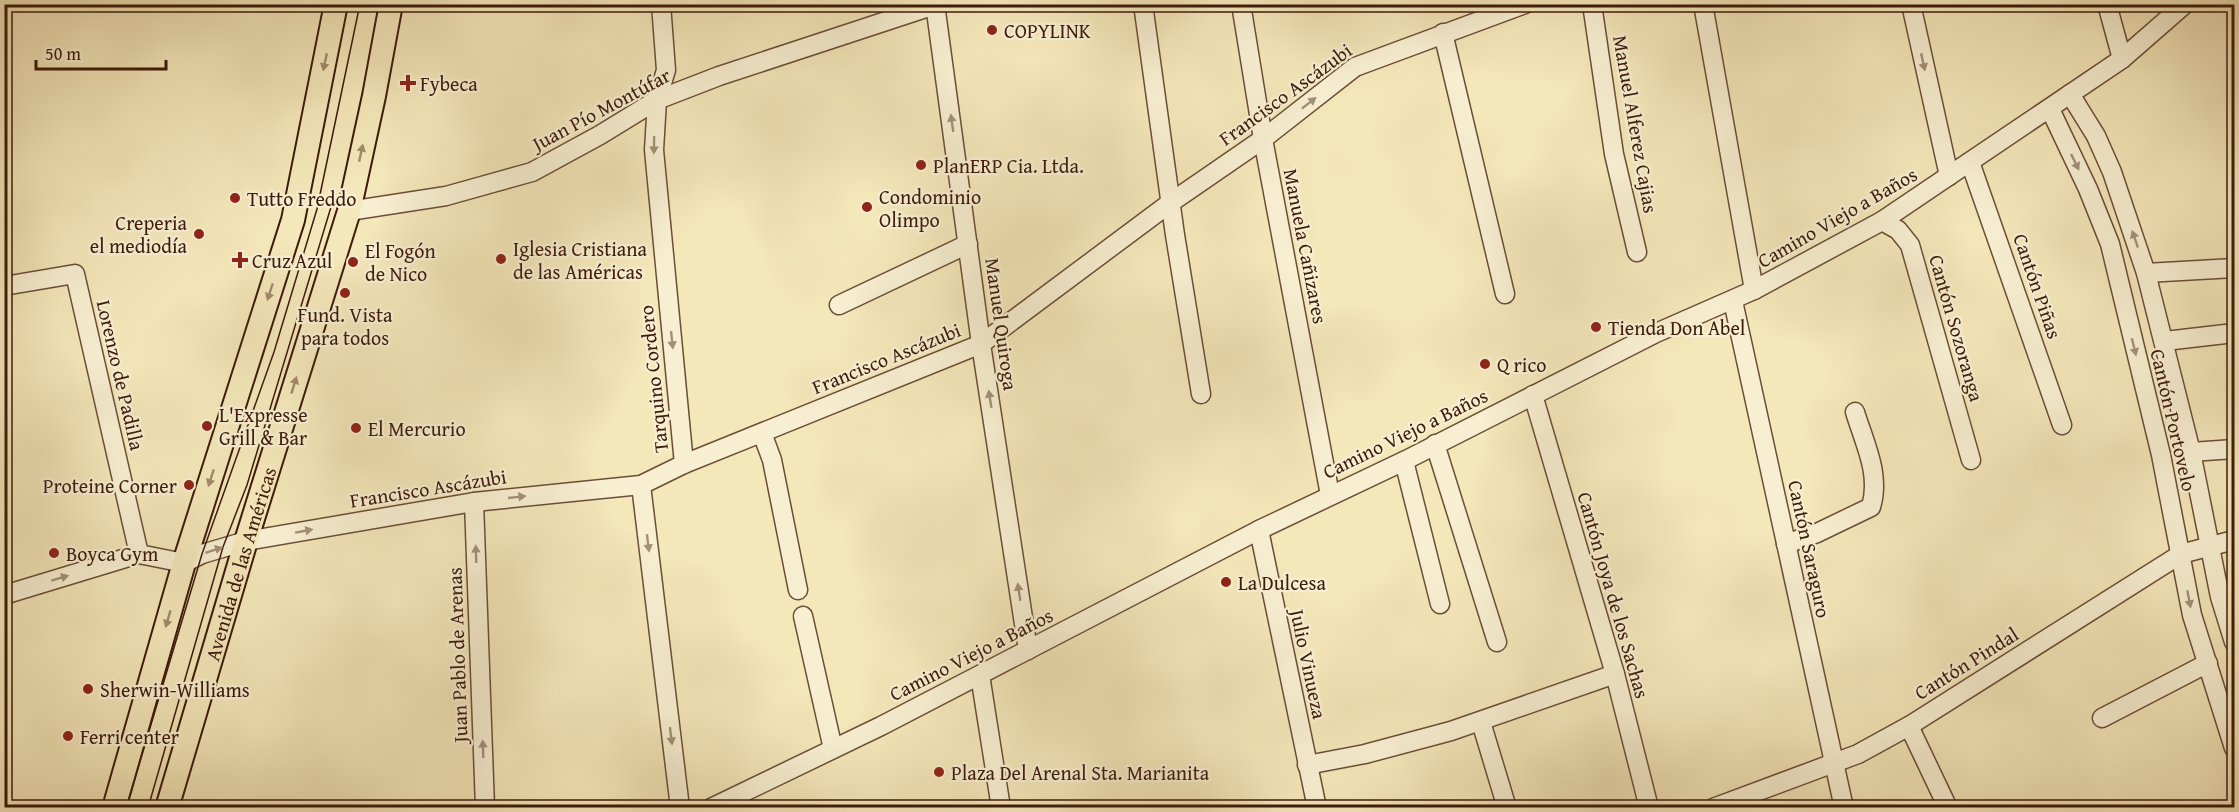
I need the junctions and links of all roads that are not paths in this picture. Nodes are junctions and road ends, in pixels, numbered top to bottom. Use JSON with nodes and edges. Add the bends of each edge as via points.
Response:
{"nodes":[{"id":1,"x":336,"y":4,"type":"edge"},
{"id":2,"x":391,"y":4,"type":"edge"},
{"id":3,"x":661,"y":4,"type":"edge"},
{"id":4,"x":1143,"y":4,"type":"edge"},
{"id":5,"x":1241,"y":4,"type":"edge"},
{"id":6,"x":1525,"y":4,"type":"edge"},
{"id":7,"x":1592,"y":4,"type":"edge"},
{"id":8,"x":1703,"y":4,"type":"edge"},
{"id":9,"x":1911,"y":4,"type":"edge"},
{"id":10,"x":2107,"y":4,"type":"edge"},
{"id":11,"x":2186,"y":4,"type":"edge"},
{"id":12,"x":937,"y":5,"type":"edge"},
{"id":13,"x":1443,"y":33,"type":"junction"},
{"id":14,"x":2122,"y":59,"type":"junction"},
{"id":15,"x":2070,"y":94,"type":"junction"},
{"id":16,"x":657,"y":100,"type":"junction"},
{"id":17,"x":2050,"y":109,"type":"junction"},
{"id":18,"x":1263,"y":139,"type":"junction"},
{"id":19,"x":1970,"y":162,"type":"junction"},
{"id":20,"x":1949,"y":176,"type":"junction"},
{"id":21,"x":1170,"y":202,"type":"junction"},
{"id":22,"x":349,"y":211,"type":"junction"},
{"id":23,"x":1882,"y":221,"type":"junction"},
{"id":24,"x":968,"y":244,"type":"junction"},
{"id":25,"x":1637,"y":252,"type":"dead end"},
{"id":26,"x":2235,"y":268,"type":"edge"},
{"id":27,"x":2146,"y":273,"type":"junction"},
{"id":28,"x":4,"y":286,"type":"edge"},
{"id":29,"x":1754,"y":290,"type":"junction"},
{"id":30,"x":1505,"y":294,"type":"dead end"},
{"id":31,"x":1733,"y":301,"type":"junction"},
{"id":32,"x":838,"y":305,"type":"dead end"},
{"id":33,"x":2235,"y":333,"type":"edge"},
{"id":34,"x":2165,"y":342,"type":"junction"},
{"id":35,"x":981,"y":344,"type":"junction"},
{"id":36,"x":1201,"y":394,"type":"dead end"},
{"id":37,"x":1533,"y":395,"type":"junction"},
{"id":38,"x":1855,"y":411,"type":"dead end"},
{"id":39,"x":2062,"y":425,"type":"dead end"},
{"id":40,"x":762,"y":432,"type":"junction"},
{"id":41,"x":1435,"y":444,"type":"junction"},
{"id":42,"x":2235,"y":449,"type":"edge"},
{"id":43,"x":2191,"y":452,"type":"junction"},
{"id":44,"x":1971,"y":460,"type":"dead end"},
{"id":45,"x":1404,"y":461,"type":"junction"},
{"id":46,"x":684,"y":464,"type":"junction"},
{"id":47,"x":641,"y":485,"type":"junction"},
{"id":48,"x":1330,"y":495,"type":"junction"},
{"id":49,"x":474,"y":502,"type":"junction"},
{"id":50,"x":1259,"y":530,"type":"junction"},
{"id":51,"x":2235,"y":540,"type":"edge"},
{"id":52,"x":246,"y":541,"type":"junction"},
{"id":53,"x":1786,"y":544,"type":"junction"},
{"id":54,"x":2211,"y":546,"type":"junction"},
{"id":55,"x":139,"y":554,"type":"junction"},
{"id":56,"x":2181,"y":554,"type":"junction"},
{"id":57,"x":184,"y":563,"type":"junction"},
{"id":58,"x":798,"y":590,"type":"dead end"},
{"id":59,"x":4,"y":595,"type":"edge"},
{"id":60,"x":2227,"y":596,"type":"edge"},
{"id":61,"x":1440,"y":604,"type":"dead end"},
{"id":62,"x":803,"y":616,"type":"dead end"},
{"id":63,"x":1497,"y":642,"type":"dead end"},
{"id":64,"x":2235,"y":642,"type":"edge"},
{"id":65,"x":1028,"y":650,"type":"junction"},
{"id":66,"x":2208,"y":663,"type":"junction"},
{"id":67,"x":1615,"y":674,"type":"junction"},
{"id":68,"x":980,"y":675,"type":"junction"},
{"id":69,"x":2102,"y":718,"type":"dead end"},
{"id":70,"x":1481,"y":722,"type":"junction"},
{"id":71,"x":1909,"y":726,"type":"junction"},
{"id":72,"x":2235,"y":748,"type":"edge"},
{"id":73,"x":833,"y":749,"type":"junction"},
{"id":74,"x":1834,"y":763,"type":"junction"},
{"id":75,"x":1307,"y":765,"type":"junction"},
{"id":76,"x":114,"y":807,"type":"edge"},
{"id":77,"x":167,"y":807,"type":"edge"},
{"id":78,"x":485,"y":807,"type":"edge"},
{"id":79,"x":680,"y":807,"type":"edge"},
{"id":80,"x":711,"y":807,"type":"edge"},
{"id":81,"x":1001,"y":807,"type":"edge"},
{"id":82,"x":1317,"y":807,"type":"edge"},
{"id":83,"x":1507,"y":807,"type":"edge"},
{"id":84,"x":1649,"y":807,"type":"edge"},
{"id":85,"x":1713,"y":807,"type":"edge"},
{"id":86,"x":1844,"y":807,"type":"edge"},
{"id":87,"x":1948,"y":807,"type":"edge"}],
"edges":[{"from":1,"to":57,"type":"main road","one_way":true,"via":[[292,220]]},
{"from":22,"to":2,"type":"main road","name":"Avenida de las Américas","one_way":true},
{"from":3,"to":16,"type":"street","name":"Tarquino Cordero","via":[[666,70]]},
{"from":4,"to":21,"type":"street"},
{"from":5,"to":18,"type":"street","name":"Manuela Cañizares"},
{"from":6,"to":13,"type":"street","name":"Francisco Ascázubi"},
{"from":7,"to":25,"type":"street","name":"Manuel Alferez Cajias","via":[[1614,154]]},
{"from":8,"to":29,"type":"street"},
{"from":9,"to":20,"type":"street","one_way":true},
{"from":10,"to":14,"type":"street"},
{"from":11,"to":14,"type":"street","name":"Camino Viejo a Baños"},
{"from":12,"to":16,"type":"street","name":"Juan Pío Montúfar"},
{"from":24,"to":12,"type":"street","name":"Manuel Quiroga","one_way":true},
{"from":18,"to":13,"type":"street","name":"Francisco Ascázubi","one_way":true,"via":[[1355,67]]},
{"from":13,"to":30,"type":"street"},
{"from":14,"to":15,"type":"street","name":"Camino Viejo a Baños"},
{"from":15,"to":17,"type":"street","name":"Camino Viejo a Baños"},
{"from":27,"to":15,"type":"street","name":"Cantón Portovelo","one_way":true,"via":[[2112,172]]},
{"from":16,"to":22,"type":"street","name":"Juan Pío Montúfar","via":[[532,172],[446,196]]},
{"from":16,"to":46,"type":"street","name":"Tarquino Cordero","one_way":true,"via":[[654,150]]},
{"from":17,"to":19,"type":"street","name":"Camino Viejo a Baños"},
{"from":17,"to":56,"type":"street","name":"Cantón Portovelo","one_way":true,"via":[[2110,244]]},
{"from":18,"to":21,"type":"street","name":"Francisco Ascázubi"},
{"from":18,"to":48,"type":"street","name":"Manuela Cañizares"},
{"from":19,"to":20,"type":"street","name":"Camino Viejo a Baños"},
{"from":19,"to":39,"type":"street","name":"Cantón Piñas"},
{"from":20,"to":23,"type":"street","name":"Camino Viejo a Baños"},
{"from":21,"to":35,"type":"street","name":"Francisco Ascázubi"},
{"from":21,"to":36,"type":"street"},
{"from":52,"to":22,"type":"main road","name":"Avenida de las Américas","one_way":true},
{"from":23,"to":29,"type":"street","name":"Camino Viejo a Baños"},
{"from":23,"to":44,"type":"street","name":"Cantón Sozoranga","via":[[1898,230],[1910,245]]},
{"from":24,"to":32,"type":"street"},
{"from":24,"to":35,"type":"street","name":"Manuel Quiroga"},
{"from":26,"to":27,"type":"street"},
{"from":27,"to":34,"type":"street","name":"Cantón Portovelo"},
{"from":28,"to":55,"type":"street","name":"Lorenzo de Padilla","via":[[75,274]]},
{"from":29,"to":31,"type":"street","name":"Camino Viejo a Baños"},
{"from":31,"to":37,"type":"street","name":"Camino Viejo a Baños","via":[[1656,333]]},
{"from":31,"to":53,"type":"street","name":"Cantón Saraguro"},
{"from":33,"to":34,"type":"street"},
{"from":34,"to":43,"type":"street","name":"Cantón Portovelo"},
{"from":35,"to":40,"type":"street","name":"Francisco Ascázubi"},
{"from":65,"to":35,"type":"street","name":"Manuel Quiroga","one_way":true},
{"from":37,"to":41,"type":"street","name":"Camino Viejo a Baños"},
{"from":37,"to":67,"type":"street","name":"Cantón Joya de los Sachas"},
{"from":38,"to":53,"type":"street","via":[[1874,474],[1871,507]]},
{"from":40,"to":46,"type":"street","name":"Francisco Ascázubi"},
{"from":40,"to":58,"type":"street","via":[[772,460]]},
{"from":41,"to":45,"type":"street","name":"Camino Viejo a Baños"},
{"from":41,"to":63,"type":"street"},
{"from":42,"to":43,"type":"street"},
{"from":43,"to":54,"type":"street","name":"Cantón Portovelo"},
{"from":45,"to":48,"type":"street","name":"Camino Viejo a Baños"},
{"from":45,"to":61,"type":"street"},
{"from":46,"to":47,"type":"street","name":"Francisco Ascázubi"},
{"from":49,"to":47,"type":"street","name":"Francisco Ascázubi","one_way":true},
{"from":47,"to":79,"type":"street","one_way":true},
{"from":48,"to":50,"type":"street","name":"Camino Viejo a Baños"},
{"from":52,"to":49,"type":"street","name":"Francisco Ascázubi","one_way":true},
{"from":78,"to":49,"type":"street","name":"Juan Pablo de Arenas","one_way":true},
{"from":50,"to":65,"type":"street","name":"Camino Viejo a Baños"},
{"from":50,"to":75,"type":"street","name":"Julio Vinueza"},
{"from":51,"to":54,"type":"street","name":"Cantón Pindal"},
{"from":57,"to":52,"type":"street","name":"Francisco Ascázubi","one_way":true},
{"from":52,"to":77,"type":"main road","name":"Avenida de las Américas"},
{"from":53,"to":74,"type":"street","name":"Cantón Saraguro"},
{"from":54,"to":56,"type":"street","name":"Cantón Pindal"},
{"from":54,"to":60,"type":"street","name":"Cantón Portovelo"},
{"from":55,"to":57,"type":"street"},
{"from":59,"to":55,"type":"street","one_way":true},
{"from":56,"to":66,"type":"street","name":"Cantón Portovelo","one_way":true,"via":[[2192,615]]},
{"from":56,"to":71,"type":"street","name":"Cantón Pindal"},
{"from":57,"to":76,"type":"main road","one_way":true},
{"from":60,"to":64,"type":"street","name":"Cantón Portovelo"},
{"from":62,"to":73,"type":"street"},
{"from":65,"to":68,"type":"street","name":"Camino Viejo a Baños"},
{"from":66,"to":69,"type":"street"},
{"from":66,"to":72,"type":"street","name":"Cantón Portovelo"},
{"from":67,"to":70,"type":"street"},
{"from":67,"to":84,"type":"street","name":"Cantón Joya de los Sachas"},
{"from":68,"to":73,"type":"street","name":"Camino Viejo a Baños"},
{"from":68,"to":81,"type":"street"},
{"from":70,"to":75,"type":"street","via":[[1401,745]]},
{"from":70,"to":83,"type":"street"},
{"from":71,"to":74,"type":"street","name":"Cantón Pindal"},
{"from":71,"to":87,"type":"street"},
{"from":73,"to":80,"type":"street","name":"Camino Viejo a Baños"},
{"from":74,"to":85,"type":"street","name":"Cantón Pindal"},
{"from":74,"to":86,"type":"street","name":"Cantón Saraguro"},
{"from":75,"to":82,"type":"street","name":"Julio Vinueza"}]}
